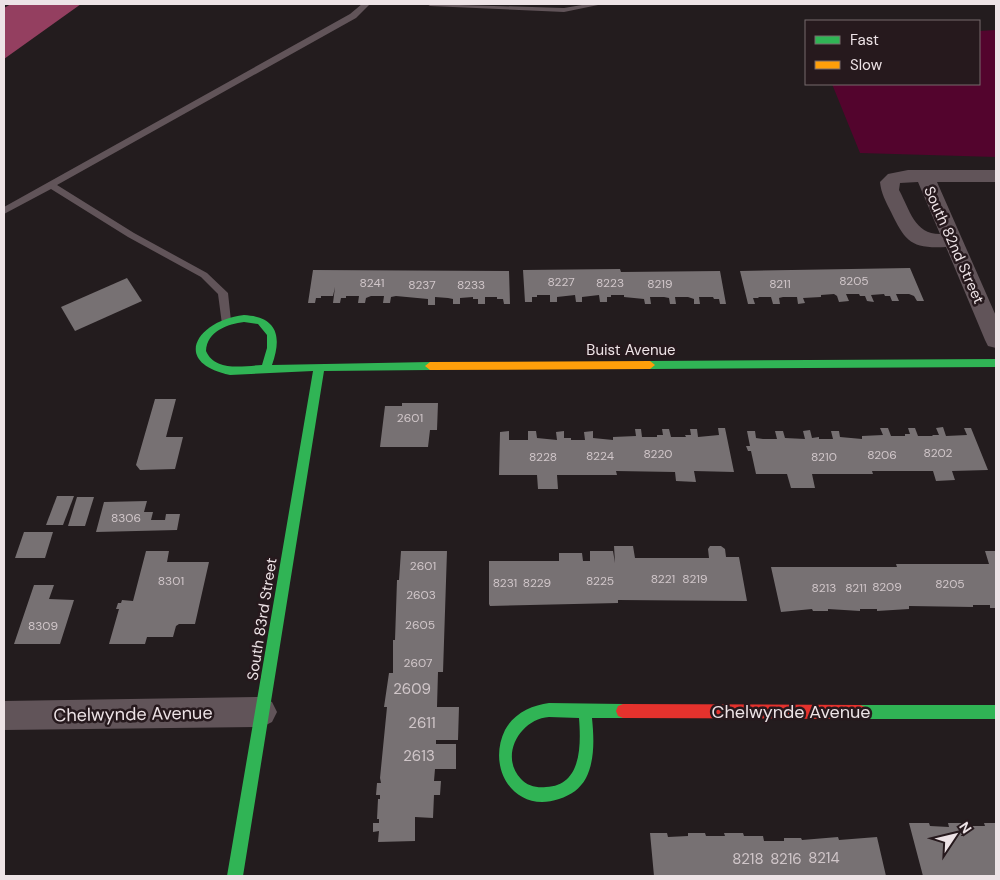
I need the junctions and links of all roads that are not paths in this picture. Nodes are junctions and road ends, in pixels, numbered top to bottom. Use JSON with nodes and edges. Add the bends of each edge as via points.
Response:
{"nodes":[{"id":1,"x":366,"y":4,"type":"edge"},
{"id":2,"x":430,"y":4,"type":"edge"},
{"id":3,"x":599,"y":4,"type":"edge"},
{"id":4,"x":996,"y":176,"type":"edge"},
{"id":5,"x":925,"y":177,"type":"junction"},
{"id":6,"x":51,"y":185,"type":"junction"},
{"id":7,"x":4,"y":211,"type":"edge"},
{"id":8,"x":951,"y":240,"type":"junction"},
{"id":9,"x":226,"y":321,"type":"junction"},
{"id":10,"x":996,"y":340,"type":"edge"},
{"id":11,"x":996,"y":363,"type":"edge"},
{"id":12,"x":320,"y":366,"type":"junction"},
{"id":13,"x":266,"y":369,"type":"junction"},
{"id":14,"x":262,"y":712,"type":"junction"},
{"id":15,"x":585,"y":712,"type":"junction"},
{"id":16,"x":996,"y":712,"type":"edge"},
{"id":17,"x":4,"y":716,"type":"edge"},
{"id":18,"x":235,"y":876,"type":"edge"}],
"edges":[{"from":1,"to":6,"type":"lane","via":[[353,16]]},
{"from":2,"to":3,"type":"lane","via":[[564,10]]},
{"from":4,"to":5,"type":"street"},
{"from":5,"to":8,"type":"street","name":"South 82nd Street"},
{"from":5,"to":8,"type":"street","via":[[895,178],[889,182],[890,190],[916,238]]},
{"from":6,"to":7,"type":"lane"},
{"from":6,"to":9,"type":"lane","via":[[131,235],[204,274],[223,293]]},
{"from":8,"to":10,"type":"street","name":"South 82nd Street"},
{"from":9,"to":13,"type":"street","via":[[256,320],[269,329],[273,346]]},
{"from":9,"to":13,"type":"street","name":"Buist Avenue","via":[[212,329],[204,339],[201,353],[204,361],[223,372]]},
{"from":11,"to":12,"type":"street","name":"Buist Avenue"},
{"from":12,"to":13,"type":"street","name":"Buist Avenue"},
{"from":12,"to":14,"type":"street","name":"South 83rd Street"},
{"from":14,"to":17,"type":"street","name":"Chelwynde Avenue"},
{"from":14,"to":18,"type":"street","name":"South 83rd Street"},
{"from":15,"to":15,"type":"street","name":"Chelwynde Avenue","via":[[541,711],[519,722],[510,733],[506,748],[508,770],[518,786],[535,796],[553,796],[572,786],[584,767],[588,741]]},
{"from":15,"to":16,"type":"street","name":"Chelwynde Avenue"}]}
